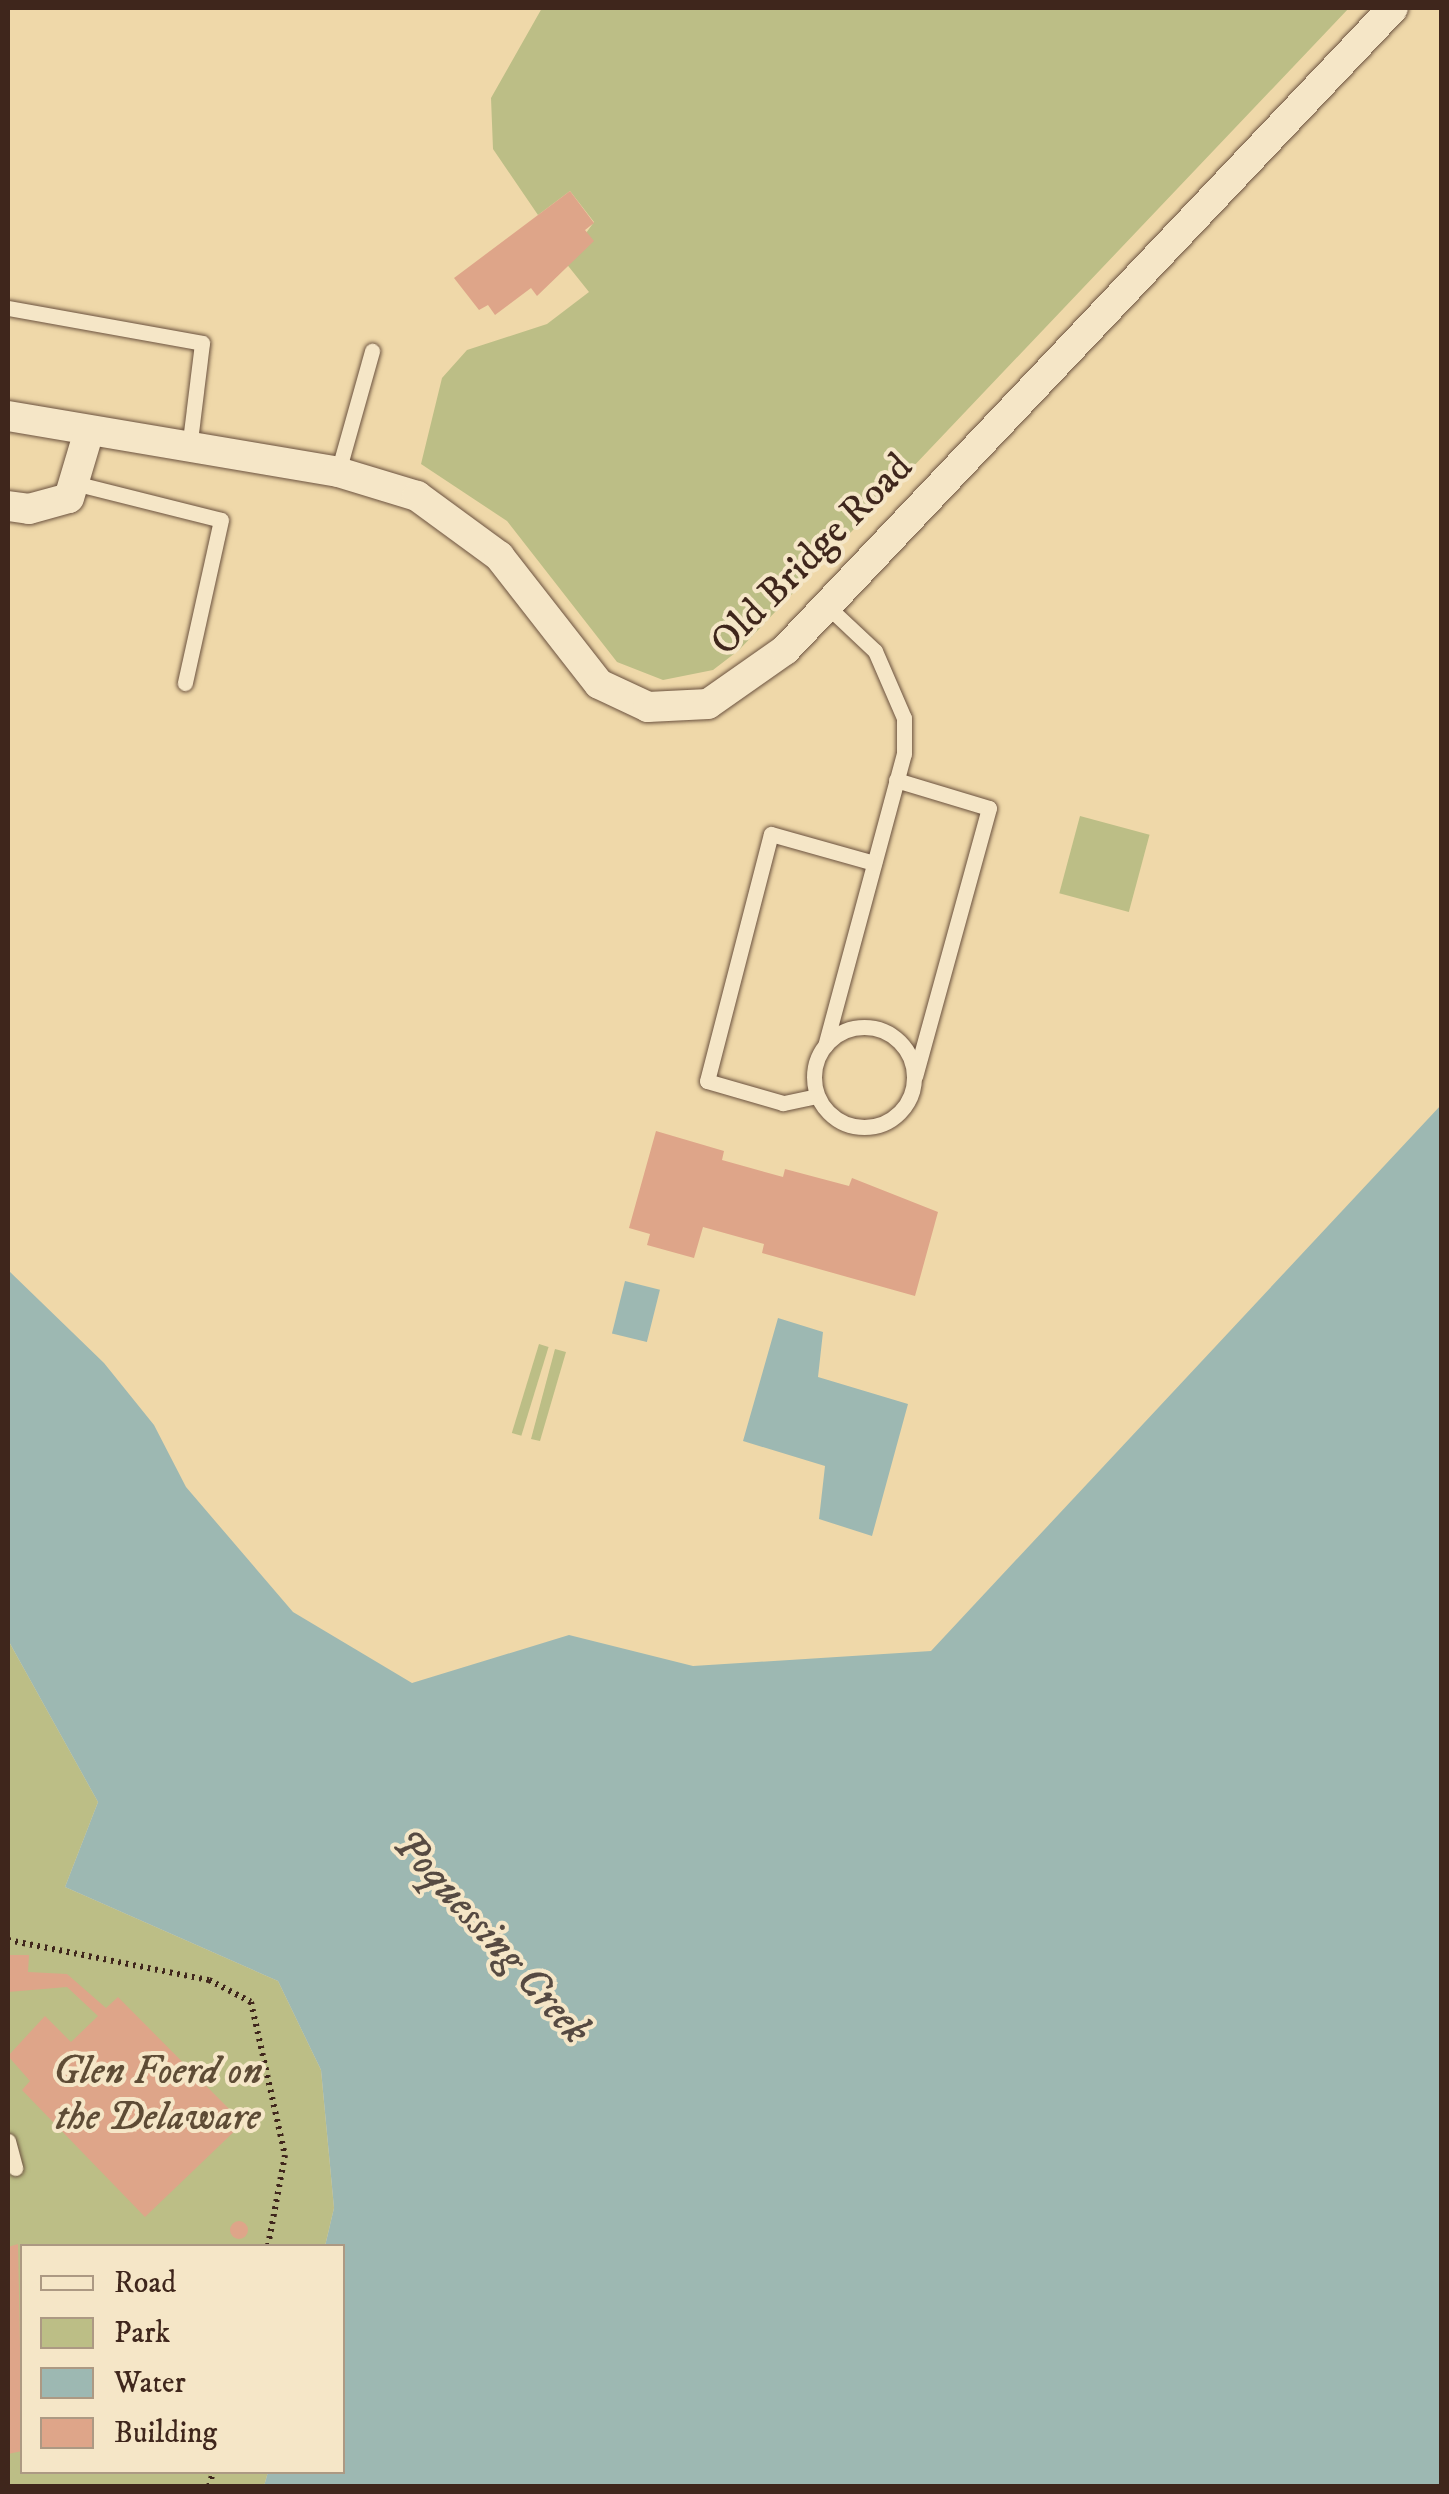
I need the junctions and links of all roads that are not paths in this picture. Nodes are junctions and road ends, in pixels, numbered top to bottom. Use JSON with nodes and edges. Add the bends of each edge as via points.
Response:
{"nodes":[{"id":1,"x":1393,"y":8,"type":"edge"},
{"id":2,"x":8,"y":308,"type":"edge"},
{"id":3,"x":372,"y":351,"type":"dead end"},
{"id":4,"x":8,"y":416,"type":"edge"},
{"id":5,"x":90,"y":431,"type":"junction"},
{"id":6,"x":189,"y":449,"type":"junction"},
{"id":7,"x":338,"y":472,"type":"junction"},
{"id":8,"x":78,"y":484,"type":"junction"},
{"id":9,"x":8,"y":506,"type":"edge"},
{"id":10,"x":826,"y":604,"type":"junction"},
{"id":11,"x":184,"y":682,"type":"dead end"},
{"id":12,"x":896,"y":780,"type":"junction"},
{"id":13,"x":874,"y":863,"type":"junction"},
{"id":14,"x":825,"y":1046,"type":"junction"},
{"id":15,"x":915,"y":1076,"type":"junction"},
{"id":16,"x":817,"y":1096,"type":"junction"},
{"id":17,"x":8,"y":2141,"type":"edge"},
{"id":18,"x":15,"y":2168,"type":"dead end"}],
"edges":[{"from":1,"to":10,"type":"street","name":"Old Bridge Road"},
{"from":2,"to":6,"type":"lane","via":[[202,343]]},
{"from":3,"to":7,"type":"lane"},
{"from":4,"to":5,"type":"street","name":"Old Bridge Road"},
{"from":5,"to":6,"type":"street","name":"Old Bridge Road"},
{"from":5,"to":8,"type":"street"},
{"from":6,"to":7,"type":"street","name":"Old Bridge Road"},
{"from":7,"to":10,"type":"street","name":"Old Bridge Road","via":[[417,496],[457,519],[499,556],[600,684],[648,707],[708,704],[735,691]]},
{"from":8,"to":9,"type":"street","via":[[69,498],[29,509]]},
{"from":8,"to":11,"type":"lane","via":[[221,520]]},
{"from":10,"to":12,"type":"lane","via":[[875,651],[894,682],[904,718]]},
{"from":12,"to":13,"type":"lane"},
{"from":12,"to":15,"type":"lane","via":[[989,808]]},
{"from":13,"to":14,"type":"lane"},
{"from":13,"to":16,"type":"lane","via":[[771,834],[707,1081],[783,1103]]},
{"from":14,"to":15,"type":"lane","via":[[838,1034],[872,1027],[902,1043]]},
{"from":14,"to":16,"type":"lane","via":[[814,1078]]},
{"from":15,"to":16,"type":"lane","via":[[904,1109],[874,1127],[840,1122]]},
{"from":17,"to":18,"type":"lane"}]}
